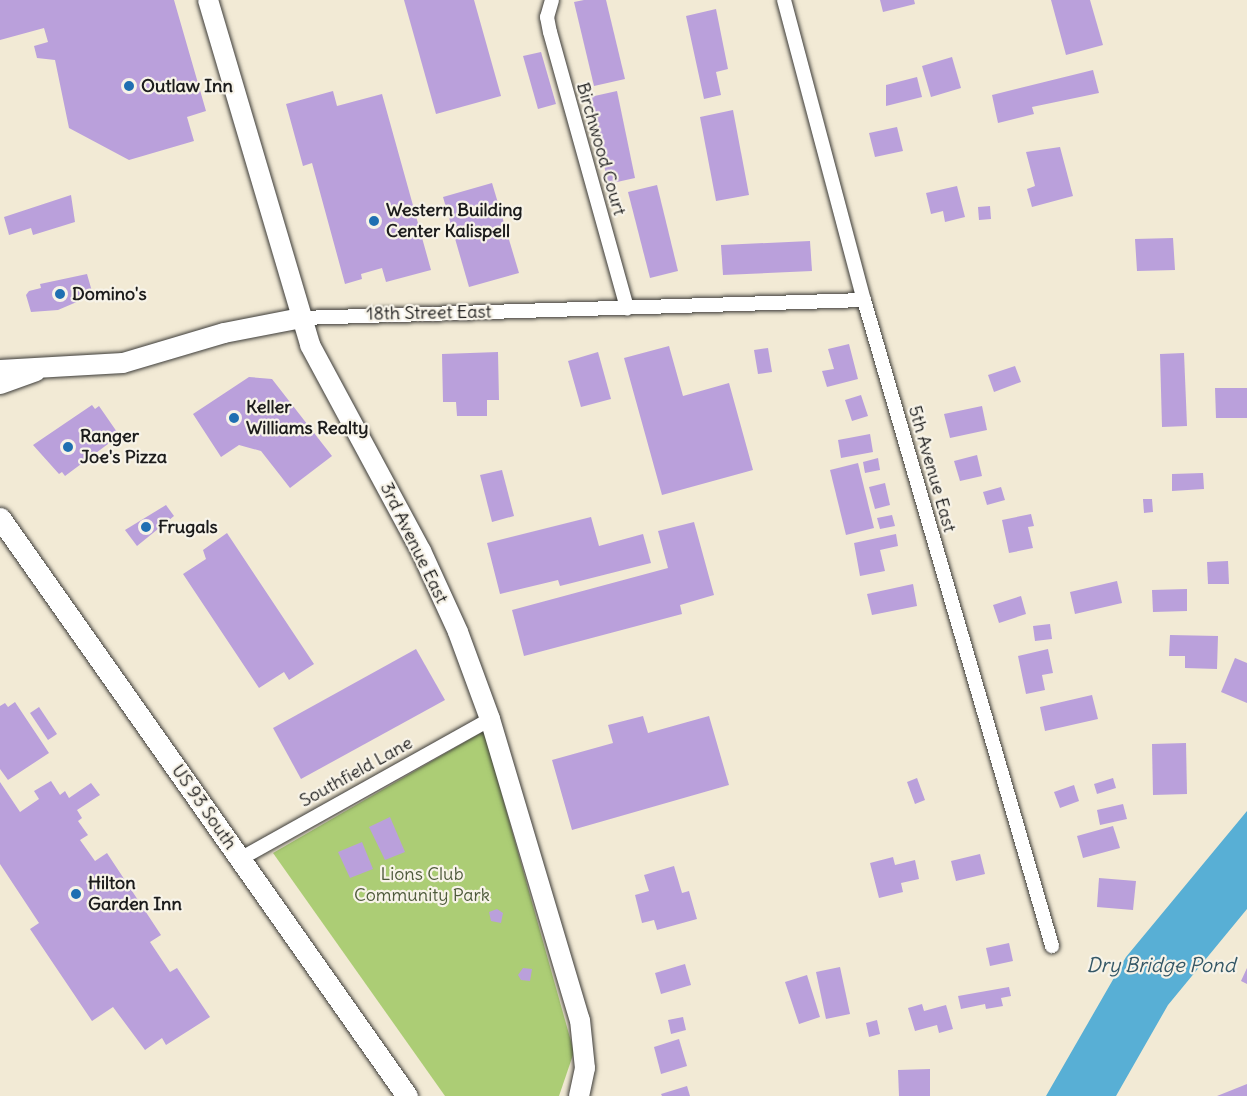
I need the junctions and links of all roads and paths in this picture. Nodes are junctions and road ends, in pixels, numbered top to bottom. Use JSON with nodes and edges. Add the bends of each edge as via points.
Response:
{"nodes":[{"id":1,"x":208,"y":0,"type":"edge"},
{"id":2,"x":552,"y":0,"type":"edge"},
{"id":3,"x":784,"y":0,"type":"edge"},
{"id":4,"x":864,"y":300,"type":"junction"},
{"id":5,"x":627,"y":308,"type":"junction"},
{"id":6,"x":301,"y":318,"type":"junction"},
{"id":7,"x":0,"y":370,"type":"edge"},
{"id":8,"x":35,"y":370,"type":"junction"},
{"id":9,"x":0,"y":383,"type":"edge"},
{"id":10,"x":0,"y":518,"type":"edge"},
{"id":11,"x":490,"y":719,"type":"junction"},
{"id":12,"x":240,"y":859,"type":"junction"},
{"id":13,"x":1052,"y":945,"type":"dead end"},
{"id":14,"x":407,"y":1096,"type":"edge"},
{"id":15,"x":579,"y":1096,"type":"edge"}],
"edges":[{"from":1,"to":6,"type":"street","name":"3rd Avenue East"},
{"from":2,"to":5,"type":"street","name":"Birchwood Court","via":[[547,17],[550,32]]},
{"from":3,"to":4,"type":"street","name":"5th Avenue East"},
{"from":4,"to":5,"type":"street","name":"18th Street East"},
{"from":4,"to":13,"type":"street","name":"5th Avenue East"},
{"from":5,"to":6,"type":"street","name":"18th Street East"},
{"from":6,"to":8,"type":"street","name":"18th Street East","via":[[224,333],[123,363]]},
{"from":6,"to":11,"type":"street","name":"3rd Avenue East","via":[[325,375],[421,551],[458,632]]},
{"from":7,"to":8,"type":"street","name":"18th Street East"},
{"from":8,"to":9,"type":"main road"},
{"from":10,"to":12,"type":"main road","name":"US 93 South"},
{"from":11,"to":12,"type":"street","name":"Southfield Lane"},
{"from":11,"to":15,"type":"street","name":"3rd Avenue East","via":[[580,1020],[585,1068]]},
{"from":12,"to":14,"type":"main road","name":"US 93 South"}]}
